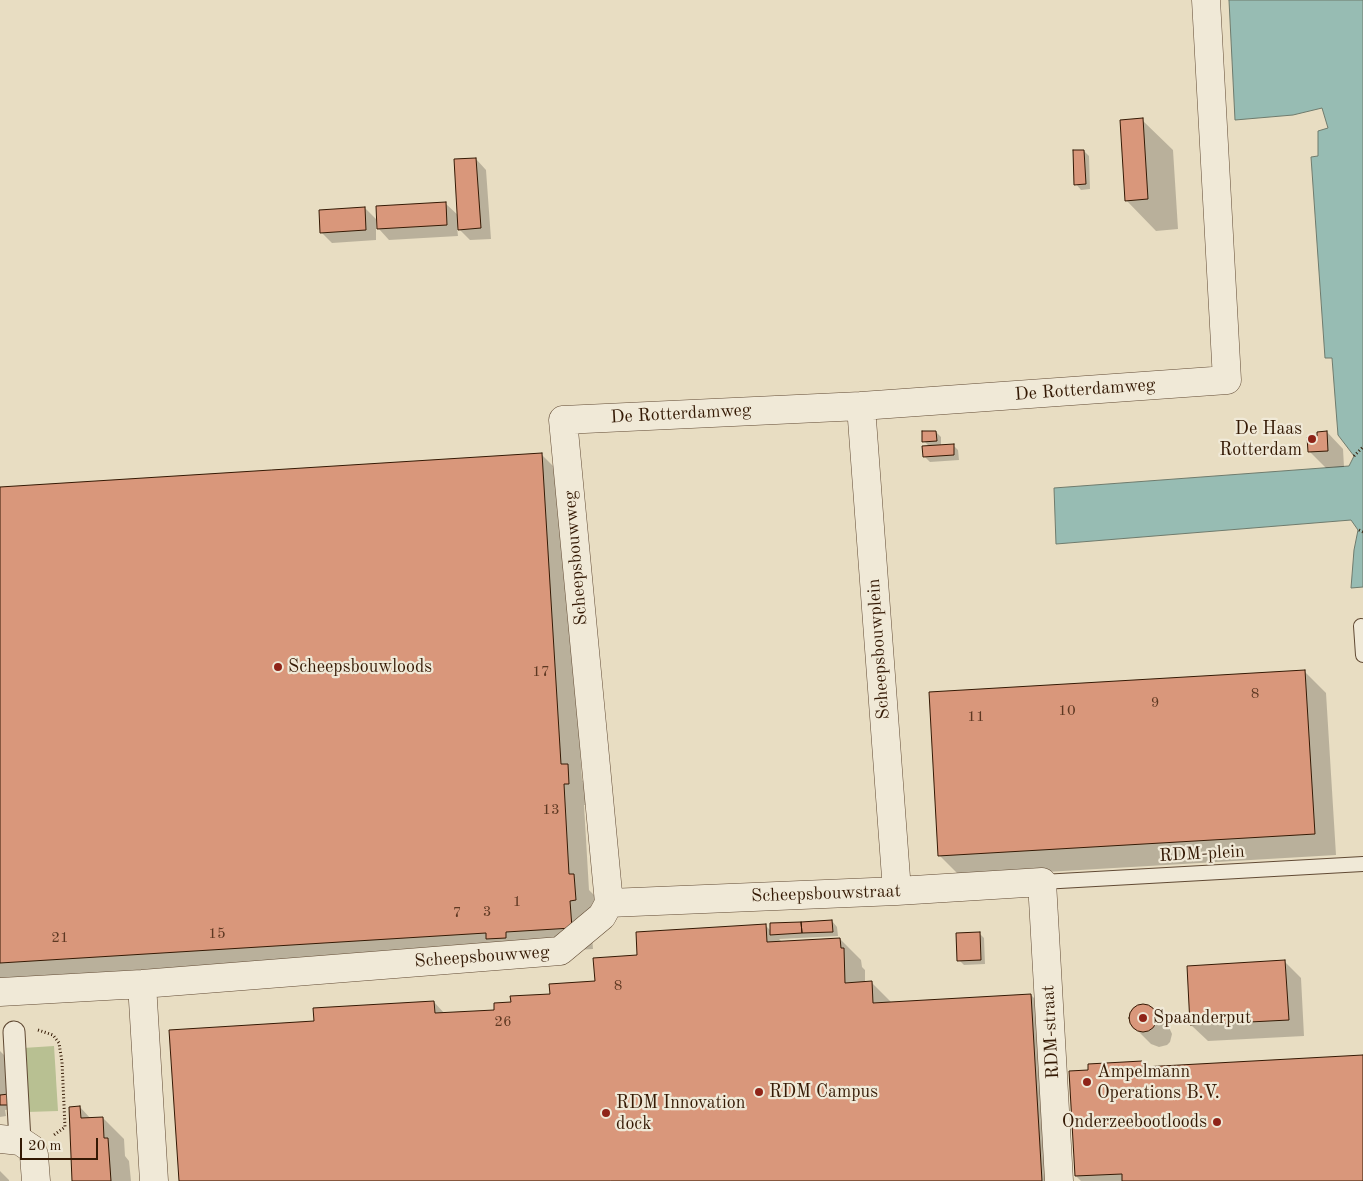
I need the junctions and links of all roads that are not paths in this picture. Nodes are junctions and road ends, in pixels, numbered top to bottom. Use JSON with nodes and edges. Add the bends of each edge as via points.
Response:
{"nodes":[{"id":1,"x":1206,"y":0,"type":"edge"},
{"id":2,"x":861,"y":406,"type":"junction"},
{"id":3,"x":563,"y":420,"type":"joint"},
{"id":4,"x":1361,"y":626,"type":"dead end"},
{"id":5,"x":1363,"y":654,"type":"edge"},
{"id":6,"x":1363,"y":864,"type":"edge"},
{"id":7,"x":1042,"y":882,"type":"junction"},
{"id":8,"x":897,"y":891,"type":"junction"},
{"id":9,"x":609,"y":904,"type":"junction"},
{"id":10,"x":142,"y":984,"type":"junction"},
{"id":11,"x":0,"y":992,"type":"edge"},
{"id":12,"x":14,"y":1032,"type":"road end"},
{"id":13,"x":17,"y":1143,"type":"edge"},
{"id":14,"x":36,"y":1181,"type":"edge"},
{"id":15,"x":154,"y":1181,"type":"edge"},
{"id":16,"x":1059,"y":1181,"type":"edge"}],
"edges":[{"from":1,"to":2,"type":"street","name":"De Rotterdamweg","via":[[1227,380]]},
{"from":2,"to":3,"type":"street","name":"De Rotterdamweg"},
{"from":2,"to":8,"type":"street","name":"Scheepsbouwplein"},
{"from":3,"to":9,"type":"street","name":"Scheepsbouwweg"},
{"from":4,"to":5,"type":"lane"},
{"from":6,"to":7,"type":"lane","name":"RDM-plein"},
{"from":7,"to":8,"type":"street","name":"Scheepsbouwstraat"},
{"from":7,"to":16,"type":"street","name":"RDM-straat"},
{"from":8,"to":9,"type":"street","name":"Scheepsbouwstraat"},
{"from":9,"to":10,"type":"street","name":"Scheepsbouwweg","via":[[602,916],[560,951]]},
{"from":10,"to":11,"type":"street","name":"Scheepsbouwweg"},
{"from":10,"to":15,"type":"street"},
{"from":12,"to":13,"type":"street"},
{"from":13,"to":14,"type":"street","via":[[34,1155]]}]}
